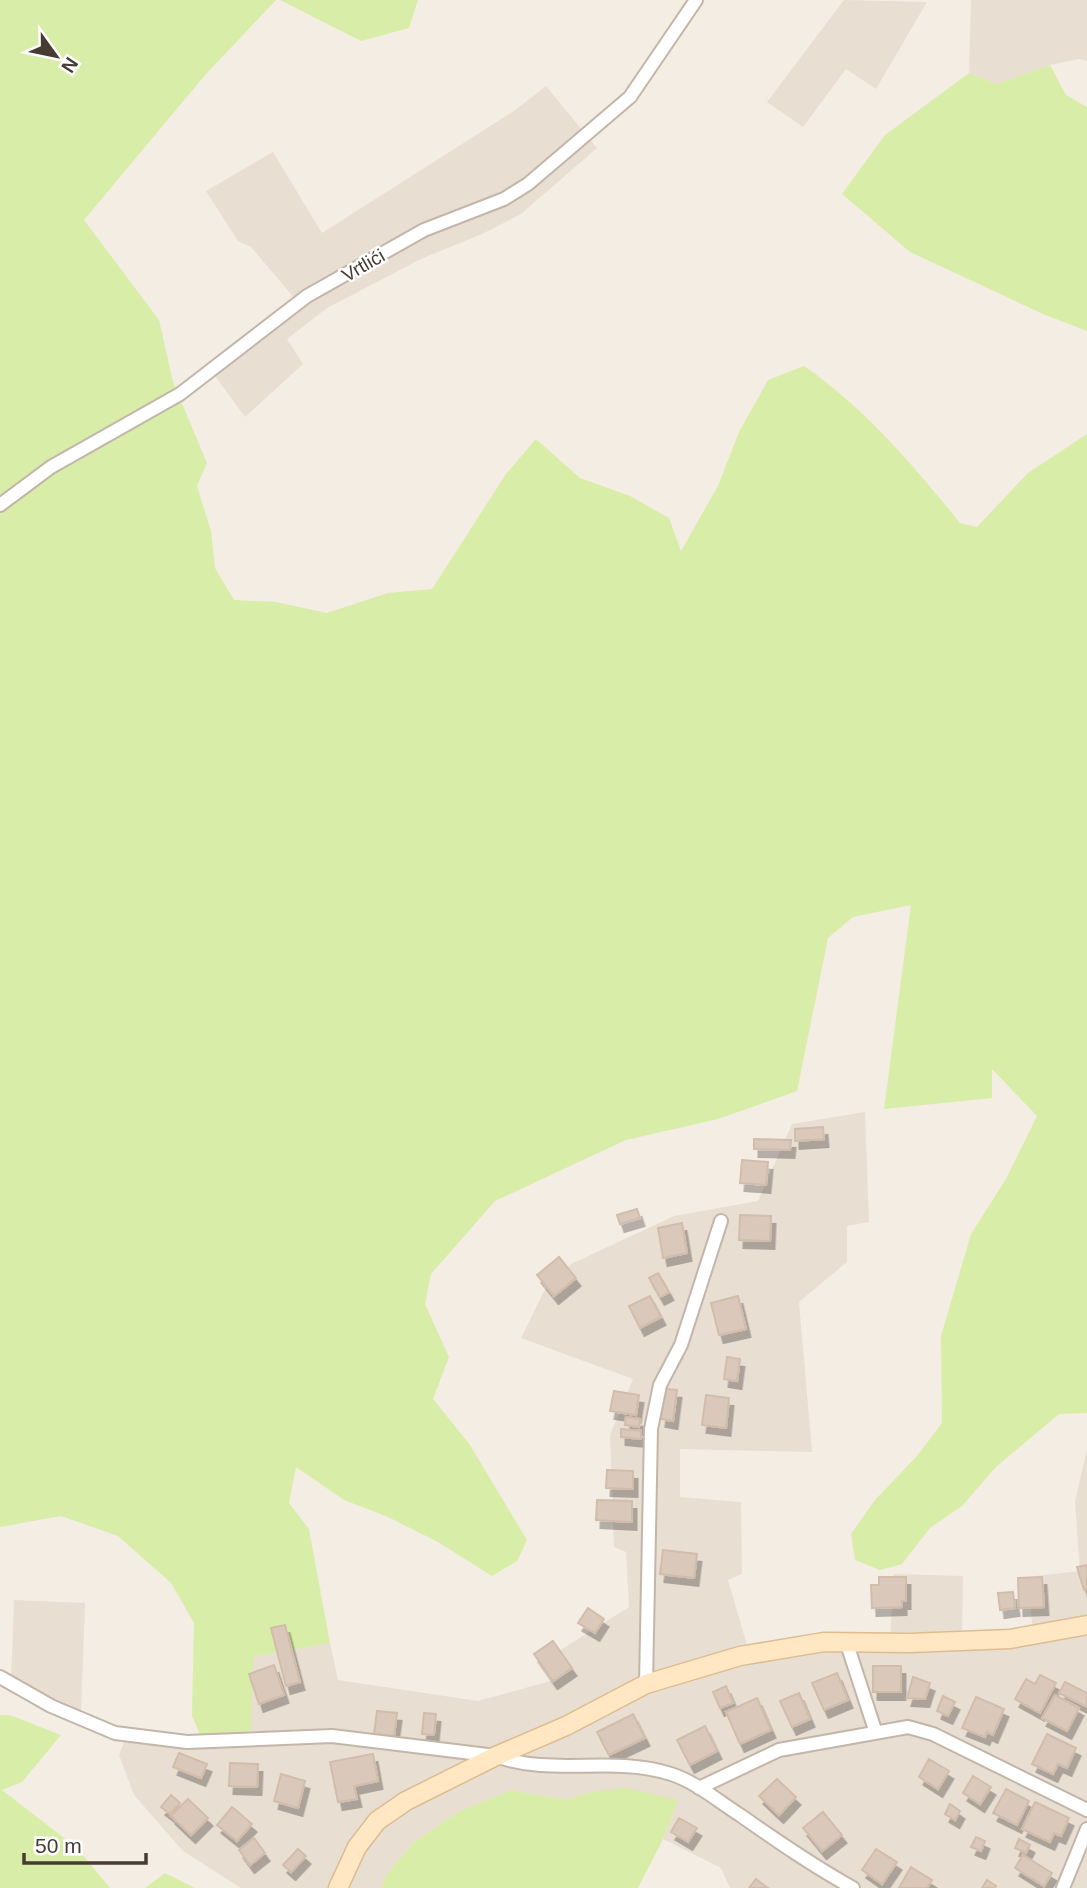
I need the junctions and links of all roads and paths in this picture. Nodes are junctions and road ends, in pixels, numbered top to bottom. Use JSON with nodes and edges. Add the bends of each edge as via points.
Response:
{"nodes":[{"id":1,"x":696,"y":0,"type":"edge"},
{"id":2,"x":0,"y":505,"type":"edge"},
{"id":3,"x":721,"y":1221,"type":"dead end"},
{"id":4,"x":1087,"y":1625,"type":"edge"},
{"id":5,"x":846,"y":1641,"type":"junction"},
{"id":6,"x":0,"y":1677,"type":"edge"},
{"id":7,"x":646,"y":1684,"type":"junction"},
{"id":8,"x":875,"y":1730,"type":"junction"},
{"id":9,"x":496,"y":1756,"type":"junction"},
{"id":10,"x":699,"y":1788,"type":"junction"},
{"id":11,"x":1087,"y":1810,"type":"edge"},
{"id":12,"x":1087,"y":1829,"type":"edge"},
{"id":13,"x":338,"y":1888,"type":"edge"},
{"id":14,"x":853,"y":1888,"type":"edge"},
{"id":15,"x":1063,"y":1888,"type":"edge"}],
"edges":[{"from":1,"to":2,"type":"street","name":"Vrtlići","via":[[630,97],[528,184],[504,200],[424,230],[307,296],[180,394],[51,467]]},
{"from":3,"to":7,"type":"street","via":[[681,1345],[660,1385],[651,1429]]},
{"from":4,"to":5,"type":"street","via":[[1010,1639]]},
{"from":5,"to":7,"type":"street","via":[[740,1656]]},
{"from":5,"to":8,"type":"street"},
{"from":6,"to":9,"type":"street","via":[[51,1706],[115,1733],[187,1742],[332,1736]]},
{"from":7,"to":9,"type":"street"},
{"from":8,"to":10,"type":"street","via":[[779,1750]]},
{"from":8,"to":11,"type":"street","via":[[920,1729]]},
{"from":9,"to":10,"type":"street","via":[[543,1768],[648,1768]]},
{"from":9,"to":13,"type":"street","via":[[406,1801],[377,1821],[357,1847]]},
{"from":10,"to":14,"type":"street"},
{"from":12,"to":15,"type":"street"}]}
